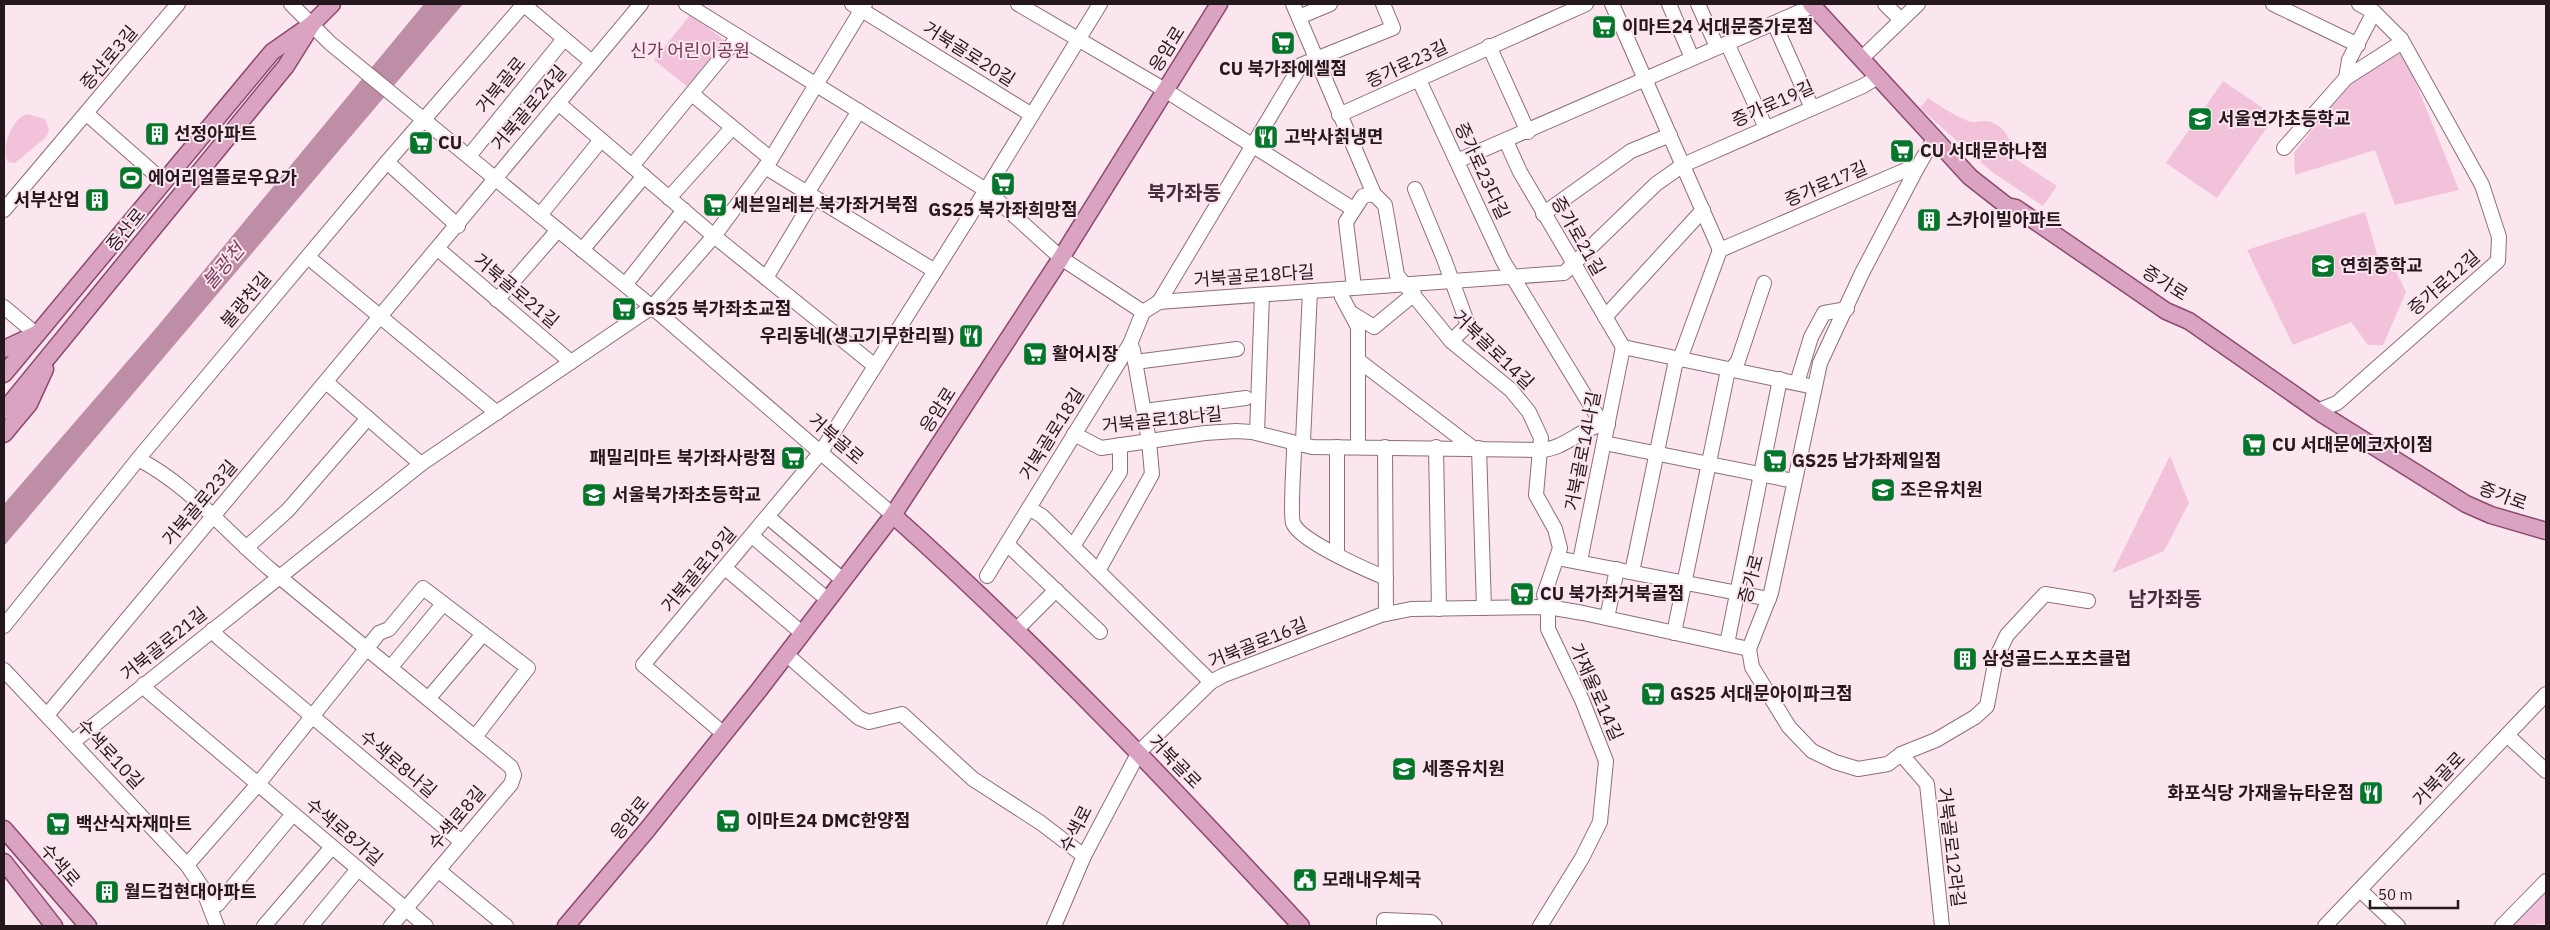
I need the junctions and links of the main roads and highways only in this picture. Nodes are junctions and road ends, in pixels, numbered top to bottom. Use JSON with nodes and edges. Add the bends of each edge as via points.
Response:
{"nodes":[{"id":1,"x":332,"y":4,"type":"edge"},
{"id":2,"x":1219,"y":4,"type":"edge"},
{"id":3,"x":1812,"y":5,"type":"edge"},
{"id":4,"x":312,"y":24,"type":"junction"},
{"id":5,"x":36,"y":334,"type":"junction"},
{"id":6,"x":4,"y":349,"type":"edge"},
{"id":7,"x":54,"y":349,"type":"junction"},
{"id":8,"x":4,"y":374,"type":"edge"},
{"id":9,"x":4,"y":411,"type":"edge"},
{"id":10,"x":4,"y":434,"type":"edge"},
{"id":11,"x":893,"y":515,"type":"junction"},
{"id":12,"x":2546,"y":531,"type":"edge"},
{"id":13,"x":4,"y":829,"type":"edge"},
{"id":14,"x":4,"y":862,"type":"edge"},
{"id":15,"x":54,"y":926,"type":"edge"},
{"id":16,"x":88,"y":926,"type":"edge"},
{"id":17,"x":566,"y":926,"type":"edge"},
{"id":18,"x":1301,"y":926,"type":"edge"}],
"edges":[{"from":1,"to":4,"type":"main road","name":"증산로"},
{"from":2,"to":11,"type":"main road","name":"응암로","via":[[1061,258]]},
{"from":3,"to":12,"type":"main road","name":"증가로","via":[[1970,177],[2007,206],[2016,208],[2166,311],[2189,321],[2317,411],[2466,504]]},
{"from":4,"to":5,"type":"main road","name":"증산로","via":[[272,52]]},
{"from":4,"to":7,"type":"main road","name":"증산로","via":[[291,60]]},
{"from":5,"to":6,"type":"main road"},
{"from":5,"to":8,"type":"main road","name":"증산로"},
{"from":7,"to":9,"type":"main road","name":"증산로"},
{"from":7,"to":10,"type":"main road","via":[[29,404]]},
{"from":11,"to":17,"type":"main road","name":"응암로","via":[[724,734]]},
{"from":11,"to":18,"type":"main road","name":"거북골로","via":[[967,582],[1139,752]]},
{"from":13,"to":16,"type":"main road","name":"수색로"},
{"from":14,"to":15,"type":"main road"}]}
